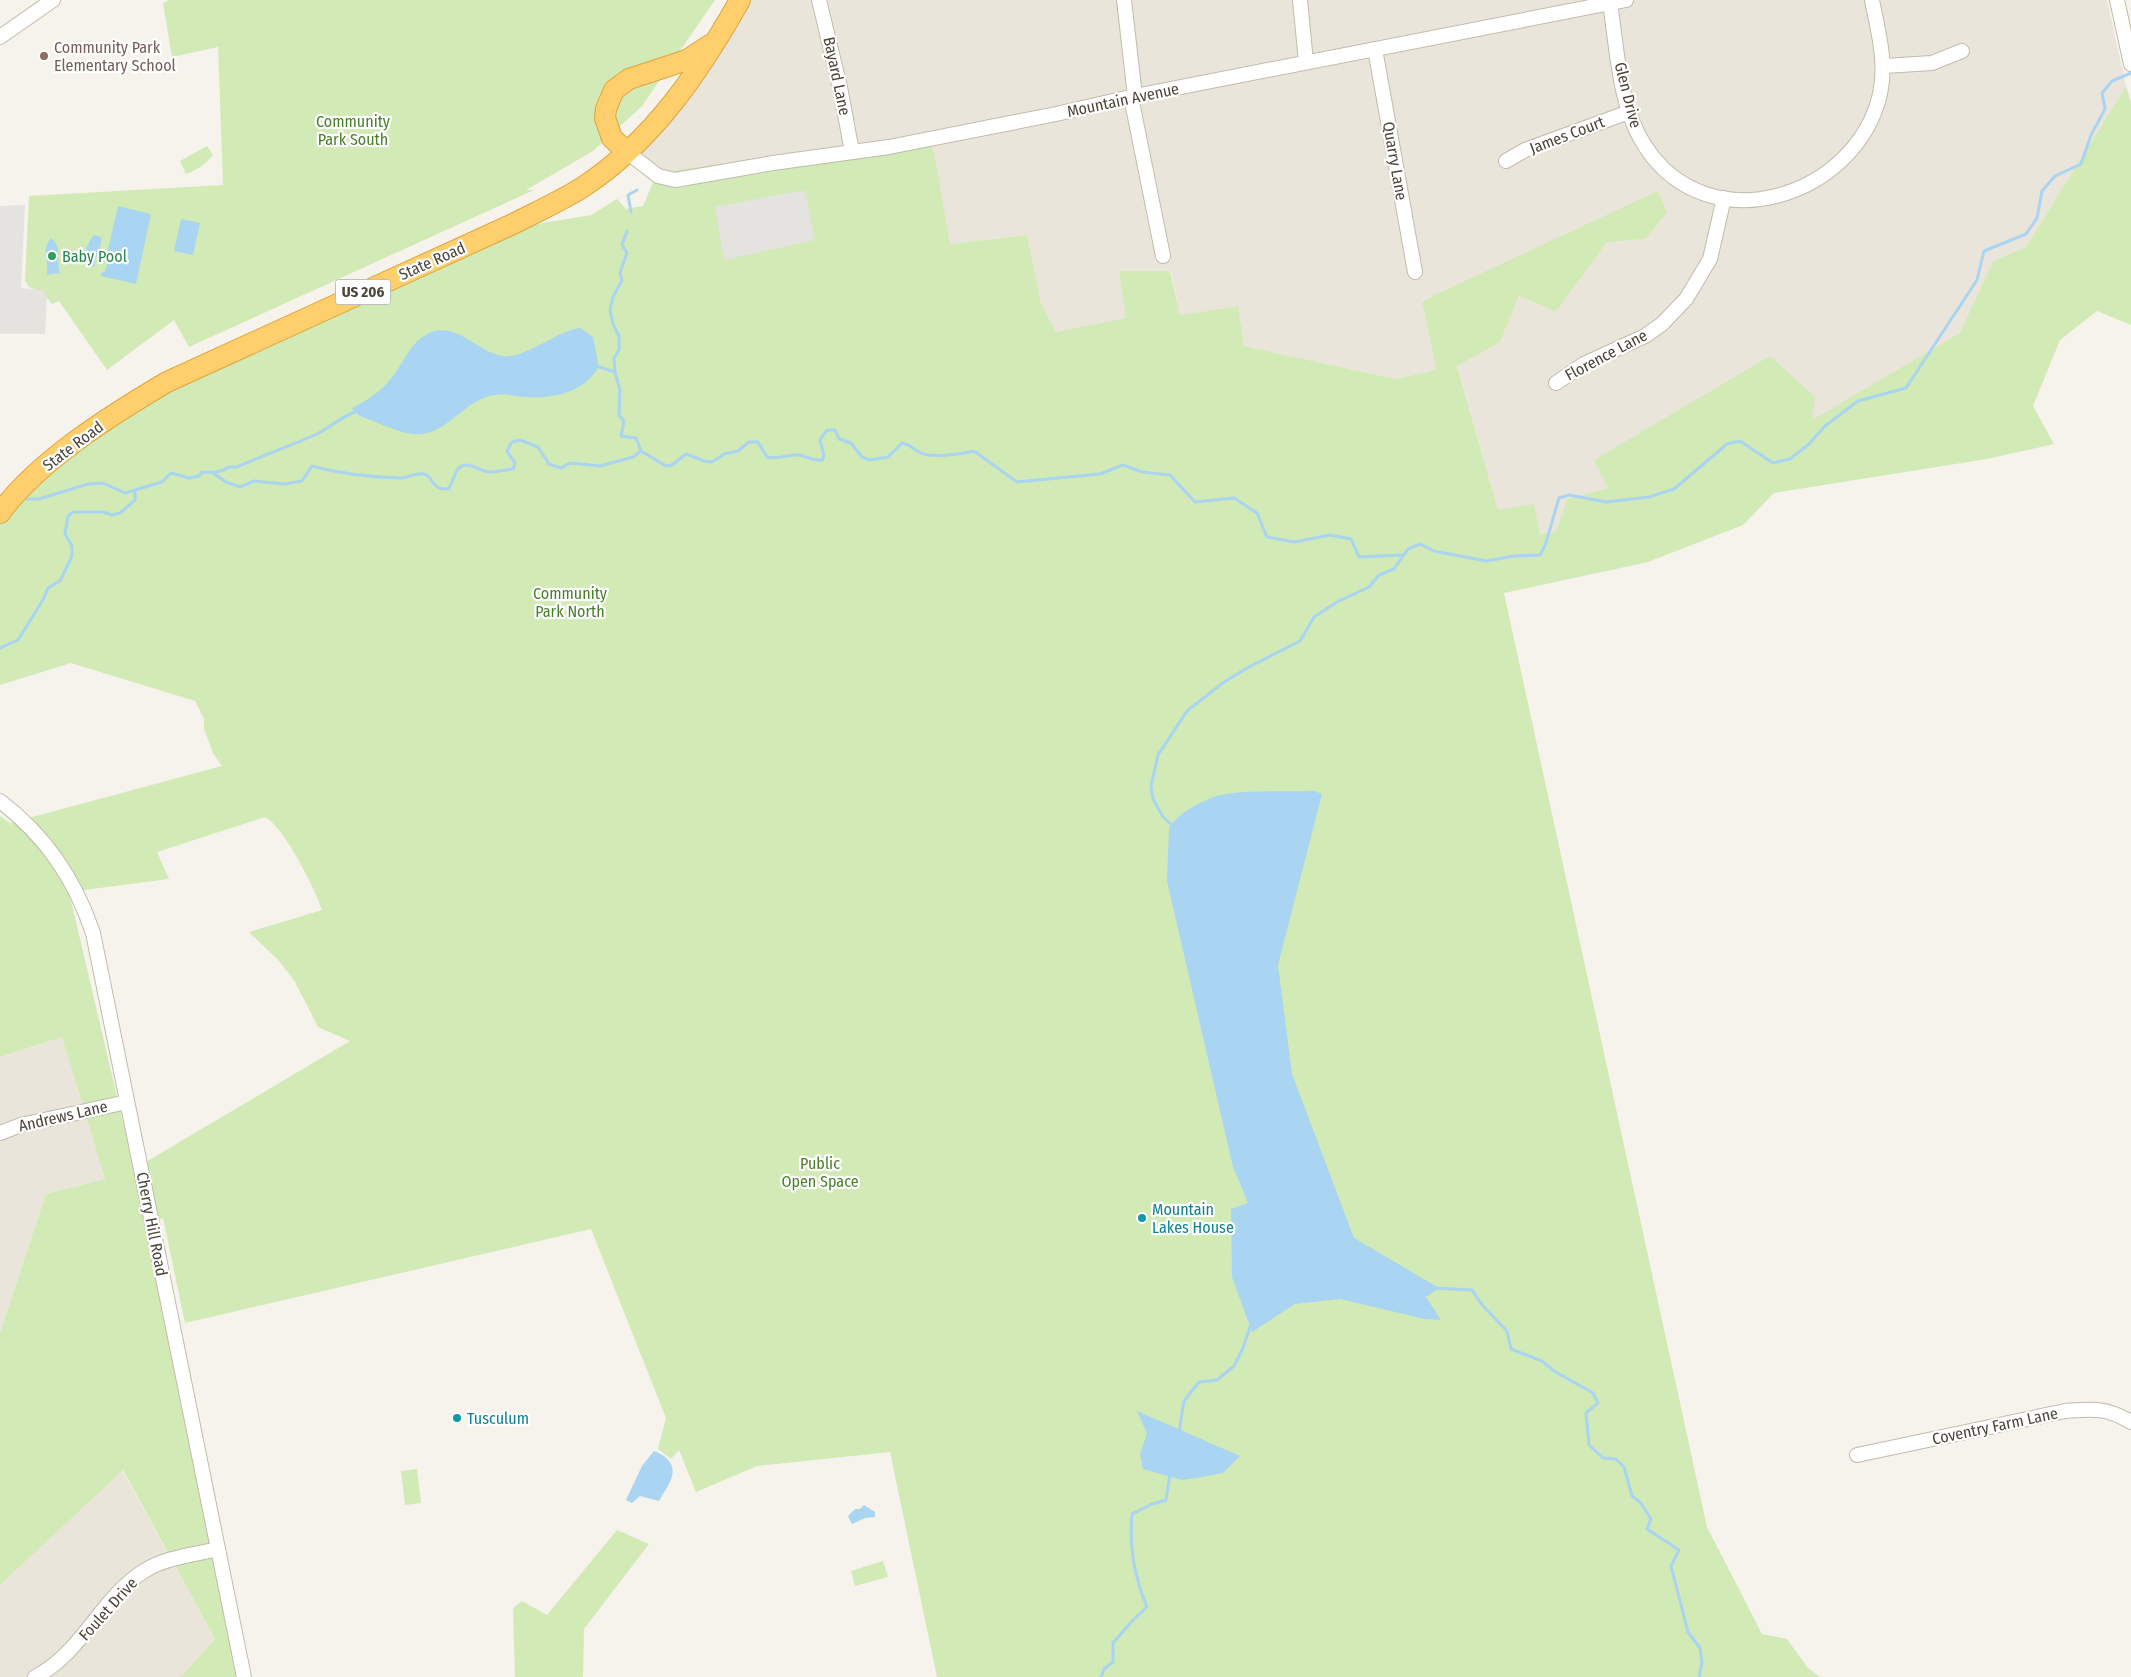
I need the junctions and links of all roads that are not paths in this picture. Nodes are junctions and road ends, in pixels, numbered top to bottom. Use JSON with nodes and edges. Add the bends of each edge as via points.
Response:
{"nodes":[{"id":1,"x":53,"y":0,"type":"edge"},
{"id":2,"x":740,"y":0,"type":"edge"},
{"id":3,"x":820,"y":0,"type":"edge"},
{"id":4,"x":1124,"y":0,"type":"edge"},
{"id":5,"x":1300,"y":0,"type":"edge"},
{"id":6,"x":1626,"y":0,"type":"edge"},
{"id":7,"x":1872,"y":0,"type":"edge"},
{"id":8,"x":2117,"y":0,"type":"edge"},
{"id":9,"x":1610,"y":3,"type":"junction"},
{"id":10,"x":723,"y":30,"type":"junction"},
{"id":11,"x":0,"y":37,"type":"edge"},
{"id":12,"x":1376,"y":49,"type":"junction"},
{"id":13,"x":1962,"y":52,"type":"dead end"},
{"id":14,"x":1306,"y":62,"type":"junction"},
{"id":15,"x":2131,"y":64,"type":"edge"},
{"id":16,"x":1884,"y":66,"type":"junction"},
{"id":17,"x":1134,"y":96,"type":"junction"},
{"id":18,"x":1629,"y":112,"type":"junction"},
{"id":19,"x":627,"y":152,"type":"junction"},
{"id":20,"x":852,"y":152,"type":"junction"},
{"id":21,"x":1506,"y":162,"type":"dead end"},
{"id":22,"x":1724,"y":198,"type":"junction"},
{"id":23,"x":1163,"y":256,"type":"dead end"},
{"id":24,"x":1415,"y":272,"type":"dead end"},
{"id":25,"x":1556,"y":382,"type":"dead end"},
{"id":26,"x":4,"y":501,"type":"edge"},
{"id":27,"x":0,"y":802,"type":"edge"},
{"id":28,"x":127,"y":1102,"type":"junction"},
{"id":29,"x":0,"y":1133,"type":"edge"},
{"id":30,"x":2131,"y":1422,"type":"edge"},
{"id":31,"x":1857,"y":1455,"type":"dead end"},
{"id":32,"x":218,"y":1549,"type":"junction"},
{"id":33,"x":35,"y":1677,"type":"edge"},
{"id":34,"x":244,"y":1677,"type":"edge"}],
"edges":[{"from":1,"to":11,"type":"street"},
{"from":2,"to":10,"type":"highway","name":"State Road","number":"US 206"},
{"from":3,"to":20,"type":"street","name":"Bayard Lane"},
{"from":4,"to":17,"type":"street"},
{"from":5,"to":14,"type":"street"},
{"from":6,"to":9,"type":"street","name":"Mountain Avenue"},
{"from":7,"to":16,"type":"street","name":"Glen Drive"},
{"from":8,"to":15,"type":"street"},
{"from":9,"to":12,"type":"street","name":"Mountain Avenue"},
{"from":9,"to":18,"type":"street","name":"Glen Drive"},
{"from":10,"to":19,"type":"highway","name":"State Road","number":"US 206","via":[[679,96]]},
{"from":10,"to":19,"type":"highway","via":[[700,53],[629,79],[614,90],[605,118],[612,138]]},
{"from":12,"to":14,"type":"street","name":"Mountain Avenue"},
{"from":12,"to":24,"type":"street","name":"Quarry Lane"},
{"from":13,"to":16,"type":"street","via":[[1932,63]]},
{"from":14,"to":17,"type":"street","name":"Mountain Avenue"},
{"from":16,"to":22,"type":"street","name":"Glen Drive","via":[[1880,94],[1868,125],[1838,165],[1806,186],[1788,193],[1752,200]]},
{"from":17,"to":20,"type":"street","name":"Mountain Avenue"},
{"from":17,"to":23,"type":"street","via":[[1132,102]]},
{"from":18,"to":21,"type":"street","name":"James Court","via":[[1526,150]]},
{"from":18,"to":22,"type":"street","name":"Glen Drive","via":[[1645,147],[1665,170],[1691,187]]},
{"from":19,"to":20,"type":"street","name":"Mountain Avenue","via":[[658,176],[675,180]]},
{"from":19,"to":26,"type":"highway","name":"State Road","number":"US 206","via":[[584,186],[557,202],[167,382],[76,443]]},
{"from":22,"to":25,"type":"street","name":"Florence Lane","via":[[1710,259],[1680,306],[1645,336],[1584,364]]},
{"from":27,"to":28,"type":"street","name":"Cherry Hill Road","via":[[49,846],[86,910]]},
{"from":28,"to":29,"type":"street","name":"Andrews Lane","via":[[20,1125]]},
{"from":28,"to":32,"type":"street","name":"Cherry Hill Road"},
{"from":30,"to":31,"type":"street","name":"Coventry Farm Lane","via":[[2114,1412],[2097,1408],[2065,1411]]},
{"from":32,"to":33,"type":"street","name":"Foulet Drive","via":[[160,1563],[132,1579],[69,1652]]},
{"from":32,"to":34,"type":"street","name":"Cherry Hill Road"}]}
